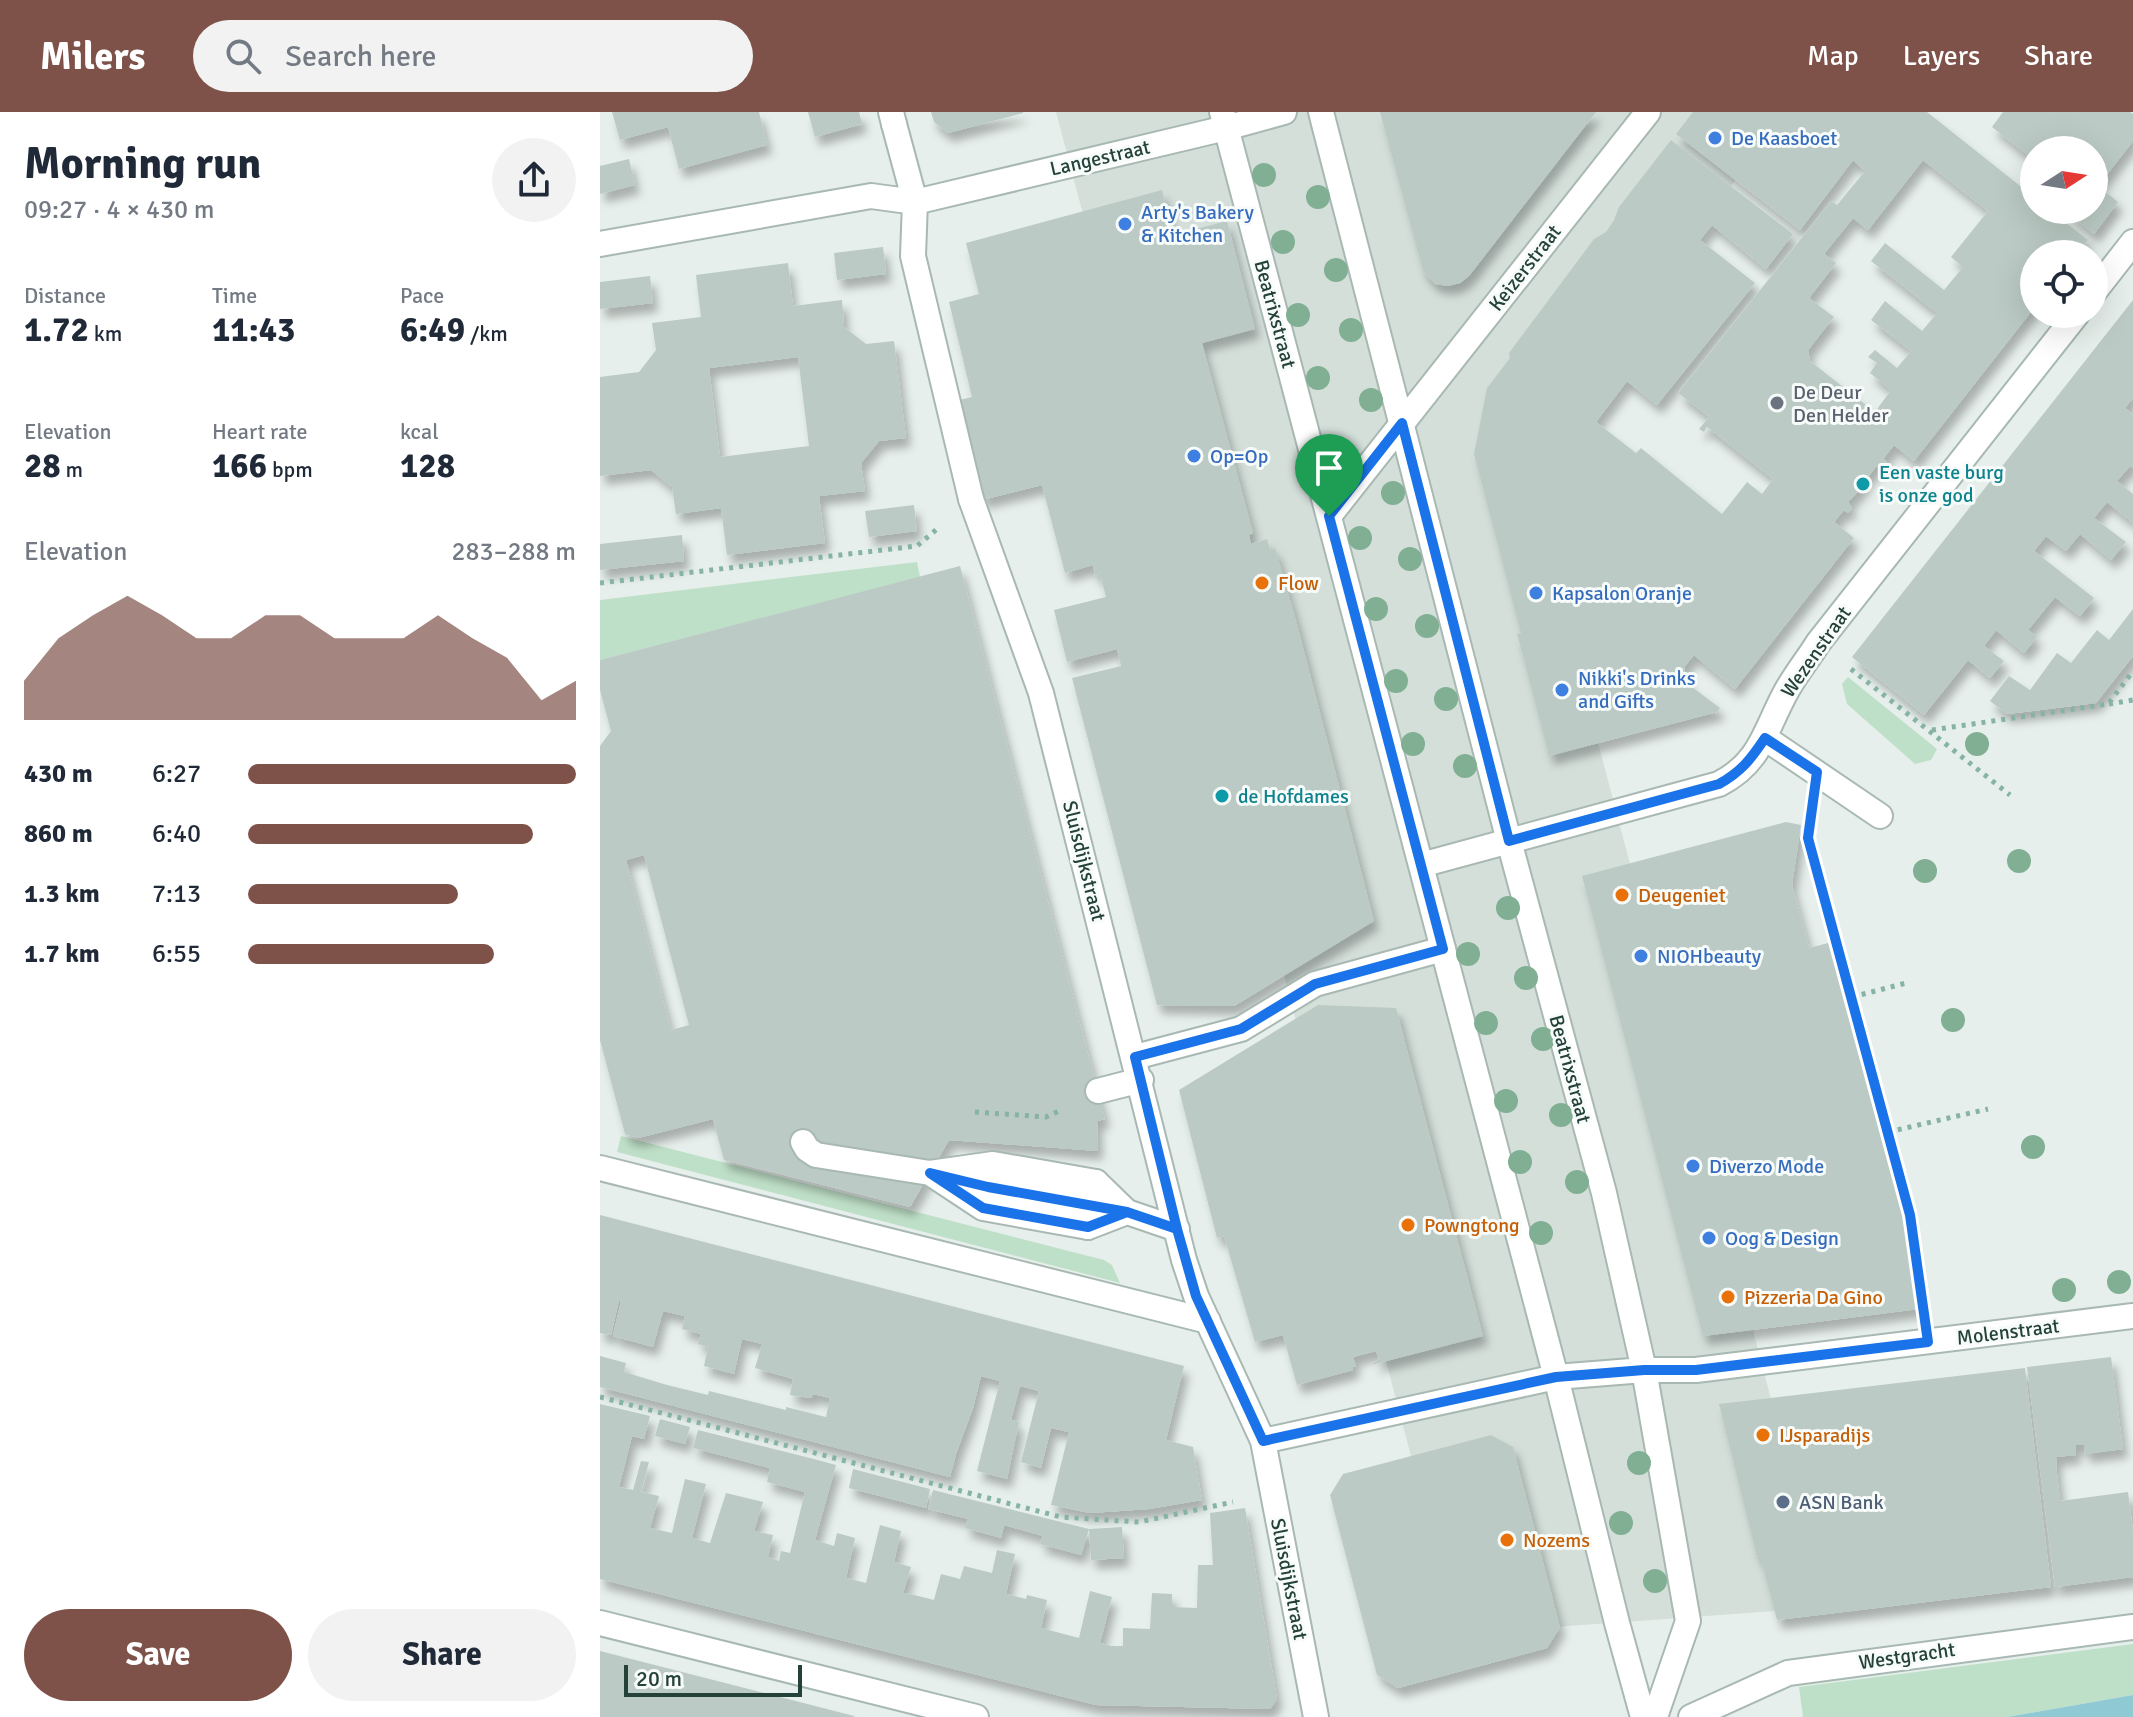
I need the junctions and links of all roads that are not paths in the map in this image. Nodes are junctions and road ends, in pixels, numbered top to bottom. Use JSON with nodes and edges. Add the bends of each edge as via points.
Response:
{"nodes":[{"id":1,"x":1284,"y":112,"type":"edge"},
{"id":2,"x":1321,"y":112,"type":"edge"},
{"id":3,"x":1648,"y":112,"type":"edge"},
{"id":4,"x":892,"y":118,"type":"edge"},
{"id":5,"x":1224,"y":120,"type":"edge"},
{"id":6,"x":915,"y":202,"type":"junction"},
{"id":7,"x":2133,"y":242,"type":"edge"},
{"id":8,"x":600,"y":244,"type":"edge"},
{"id":9,"x":2108,"y":274,"type":"edge"},
{"id":10,"x":2066,"y":328,"type":"edge"},
{"id":11,"x":1402,"y":423,"type":"junction"},
{"id":12,"x":1329,"y":516,"type":"junction"},
{"id":13,"x":1765,"y":738,"type":"junction"},
{"id":14,"x":1880,"y":816,"type":"dead end"},
{"id":15,"x":1509,"y":841,"type":"junction"},
{"id":16,"x":1421,"y":865,"type":"junction"},
{"id":17,"x":1443,"y":949,"type":"junction"},
{"id":18,"x":1138,"y":1069,"type":"junction"},
{"id":19,"x":1098,"y":1091,"type":"dead end"},
{"id":20,"x":803,"y":1142,"type":"dead end"},
{"id":21,"x":600,"y":1168,"type":"edge"},
{"id":22,"x":930,"y":1173,"type":"junction"},
{"id":23,"x":1092,"y":1204,"type":"junction"},
{"id":24,"x":1127,"y":1212,"type":"junction"},
{"id":25,"x":1177,"y":1229,"type":"junction"},
{"id":26,"x":2133,"y":1316,"type":"edge"},
{"id":27,"x":1208,"y":1321,"type":"junction"},
{"id":28,"x":1644,"y":1370,"type":"junction"},
{"id":29,"x":1556,"y":1377,"type":"junction"},
{"id":30,"x":1263,"y":1441,"type":"junction"},
{"id":31,"x":600,"y":1623,"type":"edge"},
{"id":32,"x":2133,"y":1627,"type":"edge"},
{"id":33,"x":976,"y":1717,"type":"edge"},
{"id":34,"x":1316,"y":1717,"type":"edge"},
{"id":35,"x":1643,"y":1717,"type":"edge"},
{"id":36,"x":1655,"y":1717,"type":"edge"},
{"id":37,"x":1691,"y":1717,"type":"edge"}],
"edges":[{"from":1,"to":5,"type":"street","name":"Langestraat"},
{"from":2,"to":11,"type":"street","name":"Beatrixstraat"},
{"from":3,"to":11,"type":"street","name":"Keizerstraat"},
{"from":4,"to":6,"type":"street"},
{"from":5,"to":6,"type":"street","name":"Langestraat"},
{"from":5,"to":12,"type":"street","name":"Beatrixstraat"},
{"from":6,"to":8,"type":"street","name":"Langestraat","via":[[871,196]]},
{"from":6,"to":18,"type":"street","name":"Sluisdijkstraat","via":[[913,256],[971,499],[1041,693]]},
{"from":7,"to":9,"type":"street"},
{"from":10,"to":13,"type":"street","name":"Wezenstraat","via":[[1818,643],[1787,688]]},
{"from":11,"to":12,"type":"street"},
{"from":11,"to":15,"type":"street","name":"Beatrixstraat"},
{"from":12,"to":16,"type":"street","name":"Beatrixstraat"},
{"from":13,"to":14,"type":"street"},
{"from":13,"to":15,"type":"street","name":"Wezenstraat","via":[[1738,774],[1719,784]]},
{"from":15,"to":16,"type":"street","name":"Wezenstraat"},
{"from":15,"to":28,"type":"street","name":"Beatrixstraat","via":[[1604,1193]]},
{"from":16,"to":17,"type":"street","name":"Beatrixstraat"},
{"from":17,"to":18,"type":"street","via":[[1315,984],[1241,1029]]},
{"from":17,"to":29,"type":"street","name":"Beatrixstraat"},
{"from":18,"to":19,"type":"street"},
{"from":18,"to":25,"type":"street","name":"Sluisdijkstraat"},
{"from":20,"to":22,"type":"street","via":[[816,1155]]},
{"from":21,"to":27,"type":"street"},
{"from":22,"to":23,"type":"street","via":[[993,1164]]},
{"from":22,"to":23,"type":"street","via":[[983,1208]]},
{"from":23,"to":24,"type":"street"},
{"from":23,"to":24,"type":"street"},
{"from":24,"to":25,"type":"street"},
{"from":25,"to":27,"type":"street","name":"Sluisdijkstraat"},
{"from":26,"to":28,"type":"street","name":"Molenstraat","via":[[1696,1370]]},
{"from":27,"to":30,"type":"street","name":"Sluisdijkstraat"},
{"from":28,"to":29,"type":"street"},
{"from":28,"to":36,"type":"street","name":"Beatrixstraat","via":[[1688,1621]]},
{"from":29,"to":30,"type":"street"},
{"from":29,"to":35,"type":"street","name":"Beatrixstraat"},
{"from":30,"to":34,"type":"street","name":"Sluisdijkstraat"},
{"from":31,"to":33,"type":"street"},
{"from":32,"to":37,"type":"street","name":"Westgracht","via":[[1788,1673]]}]}
